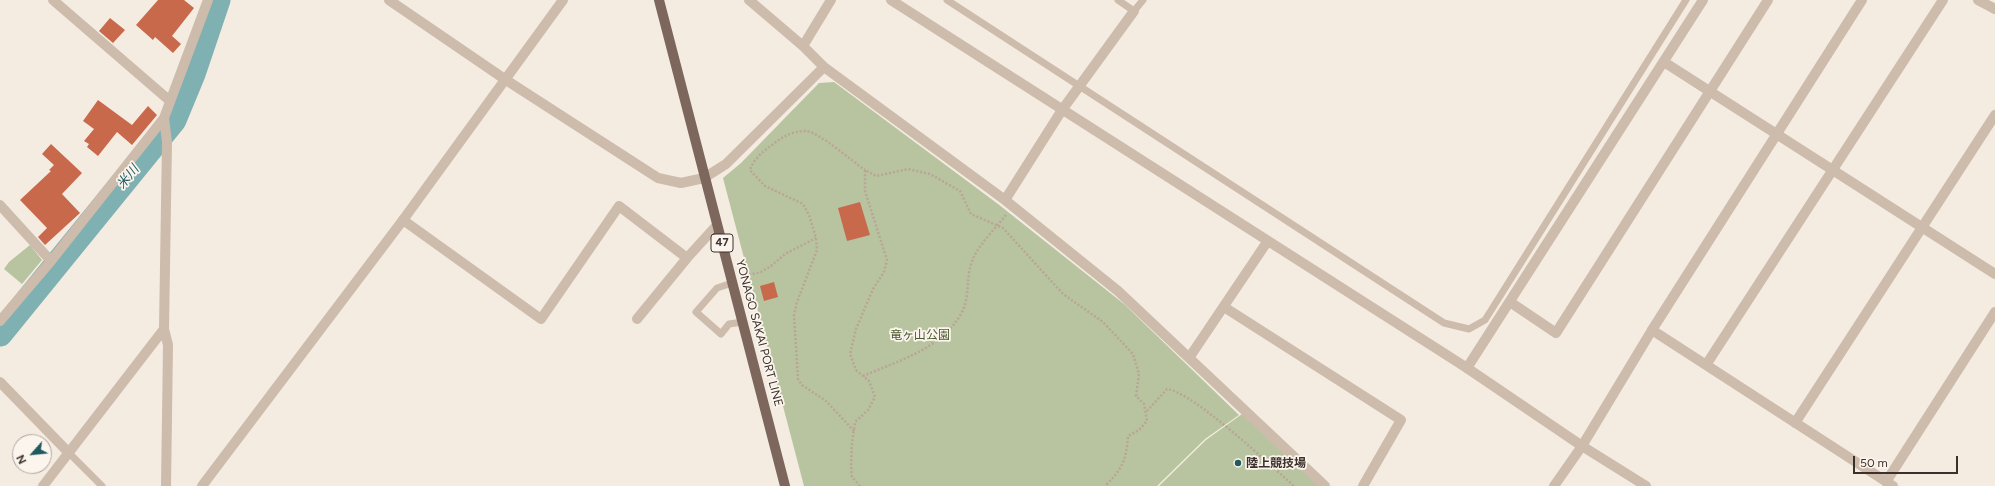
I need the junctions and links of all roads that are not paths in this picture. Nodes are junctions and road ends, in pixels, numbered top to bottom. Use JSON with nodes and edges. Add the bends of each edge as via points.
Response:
{"nodes":[{"id":1,"x":53,"y":0,"type":"edge"},
{"id":2,"x":208,"y":0,"type":"edge"},
{"id":3,"x":389,"y":0,"type":"edge"},
{"id":4,"x":563,"y":0,"type":"edge"},
{"id":5,"x":659,"y":0,"type":"edge"},
{"id":6,"x":749,"y":0,"type":"edge"},
{"id":7,"x":831,"y":0,"type":"edge"},
{"id":8,"x":891,"y":0,"type":"edge"},
{"id":9,"x":947,"y":0,"type":"edge"},
{"id":10,"x":1118,"y":0,"type":"edge"},
{"id":11,"x":1143,"y":0,"type":"edge"},
{"id":12,"x":1686,"y":0,"type":"edge"},
{"id":13,"x":1703,"y":0,"type":"edge"},
{"id":14,"x":1768,"y":0,"type":"edge"},
{"id":15,"x":1862,"y":0,"type":"edge"},
{"id":16,"x":1943,"y":0,"type":"edge"},
{"id":17,"x":1978,"y":0,"type":"edge"},
{"id":18,"x":1995,"y":9,"type":"edge"},
{"id":19,"x":1134,"y":12,"type":"junction"},
{"id":20,"x":803,"y":46,"type":"junction"},
{"id":21,"x":1664,"y":62,"type":"junction"},
{"id":22,"x":824,"y":67,"type":"junction"},
{"id":23,"x":506,"y":80,"type":"junction"},
{"id":24,"x":1079,"y":86,"type":"junction"},
{"id":25,"x":1710,"y":91,"type":"junction"},
{"id":26,"x":170,"y":101,"type":"junction"},
{"id":27,"x":1062,"y":110,"type":"junction"},
{"id":28,"x":1995,"y":116,"type":"edge"},
{"id":29,"x":164,"y":118,"type":"junction"},
{"id":30,"x":1777,"y":134,"type":"junction"},
{"id":31,"x":1833,"y":170,"type":"junction"},
{"id":32,"x":704,"y":178,"type":"junction"},
{"id":33,"x":1009,"y":203,"type":"junction"},
{"id":34,"x":0,"y":205,"type":"edge"},
{"id":35,"x":403,"y":220,"type":"junction"},
{"id":36,"x":717,"y":225,"type":"junction"},
{"id":37,"x":1923,"y":227,"type":"junction"},
{"id":38,"x":1267,"y":242,"type":"junction"},
{"id":39,"x":687,"y":258,"type":"junction"},
{"id":40,"x":51,"y":261,"type":"junction"},
{"id":41,"x":1995,"y":274,"type":"edge"},
{"id":42,"x":732,"y":283,"type":"junction"},
{"id":43,"x":1510,"y":302,"type":"junction"},
{"id":44,"x":1224,"y":307,"type":"junction"},
{"id":45,"x":1995,"y":312,"type":"edge"},
{"id":46,"x":637,"y":319,"type":"dead end"},
{"id":47,"x":0,"y":321,"type":"edge"},
{"id":48,"x":743,"y":322,"type":"junction"},
{"id":49,"x":164,"y":329,"type":"junction"},
{"id":50,"x":1652,"y":330,"type":"junction"},
{"id":51,"x":1189,"y":358,"type":"junction"},
{"id":52,"x":1706,"y":365,"type":"junction"},
{"id":53,"x":1467,"y":368,"type":"junction"},
{"id":54,"x":0,"y":382,"type":"edge"},
{"id":55,"x":1795,"y":423,"type":"junction"},
{"id":56,"x":1582,"y":446,"type":"junction"},
{"id":57,"x":69,"y":453,"type":"junction"},
{"id":58,"x":1889,"y":484,"type":"edge"},
{"id":59,"x":43,"y":486,"type":"edge"},
{"id":60,"x":102,"y":486,"type":"edge"},
{"id":61,"x":166,"y":486,"type":"edge"},
{"id":62,"x":202,"y":486,"type":"edge"},
{"id":63,"x":785,"y":486,"type":"edge"},
{"id":64,"x":1325,"y":486,"type":"edge"},
{"id":65,"x":1363,"y":486,"type":"edge"},
{"id":66,"x":1554,"y":486,"type":"edge"},
{"id":67,"x":1646,"y":486,"type":"edge"}],
"edges":[{"from":1,"to":26,"type":"street"},
{"from":2,"to":26,"type":"street"},
{"from":3,"to":23,"type":"street"},
{"from":4,"to":23,"type":"street"},
{"from":5,"to":32,"type":"main road","name":"YONAGO SAKAI PORT LINE","number":"47"},
{"from":6,"to":20,"type":"street"},
{"from":7,"to":20,"type":"street"},
{"from":8,"to":27,"type":"street"},
{"from":9,"to":24,"type":"lane"},
{"from":10,"to":19,"type":"lane"},
{"from":11,"to":19,"type":"lane"},
{"from":12,"to":24,"type":"lane","via":[[1484,320],[1469,330],[1444,323]]},
{"from":13,"to":21,"type":"street"},
{"from":14,"to":25,"type":"street"},
{"from":15,"to":30,"type":"street"},
{"from":16,"to":31,"type":"street"},
{"from":17,"to":18,"type":"street"},
{"from":19,"to":24,"type":"street"},
{"from":20,"to":22,"type":"street"},
{"from":21,"to":25,"type":"street"},
{"from":21,"to":43,"type":"street"},
{"from":22,"to":32,"type":"street","via":[[726,164]]},
{"from":22,"to":33,"type":"street"},
{"from":23,"to":32,"type":"street","via":[[658,178],[681,183]]},
{"from":23,"to":35,"type":"street"},
{"from":24,"to":27,"type":"street"},
{"from":25,"to":30,"type":"street"},
{"from":25,"to":43,"type":"street","via":[[1556,333]]},
{"from":26,"to":29,"type":"street"},
{"from":27,"to":33,"type":"street"},
{"from":27,"to":38,"type":"street"},
{"from":28,"to":37,"type":"street"},
{"from":29,"to":40,"type":"street"},
{"from":29,"to":49,"type":"street","via":[[167,142]]},
{"from":30,"to":31,"type":"street"},
{"from":30,"to":50,"type":"street"},
{"from":31,"to":37,"type":"street"},
{"from":31,"to":52,"type":"street"},
{"from":32,"to":36,"type":"main road","name":"YONAGO SAKAI PORT LINE","number":"47"},
{"from":33,"to":51,"type":"street","via":[[1118,291]]},
{"from":34,"to":40,"type":"street"},
{"from":35,"to":39,"type":"street","via":[[541,319],[619,206]]},
{"from":35,"to":62,"type":"street"},
{"from":36,"to":39,"type":"street"},
{"from":36,"to":42,"type":"main road","name":"YONAGO SAKAI PORT LINE","number":"47"},
{"from":37,"to":41,"type":"street"},
{"from":37,"to":55,"type":"street"},
{"from":38,"to":44,"type":"street"},
{"from":38,"to":53,"type":"street"},
{"from":39,"to":46,"type":"street"},
{"from":40,"to":47,"type":"street"},
{"from":42,"to":48,"type":"main road","name":"YONAGO SAKAI PORT LINE","number":"47"},
{"from":42,"to":48,"type":"lane","via":[[717,288],[696,312],[721,334],[729,324]]},
{"from":43,"to":53,"type":"street"},
{"from":44,"to":51,"type":"street"},
{"from":44,"to":65,"type":"street","via":[[1401,420]]},
{"from":45,"to":58,"type":"street"},
{"from":48,"to":63,"type":"main road","name":"YONAGO SAKAI PORT LINE","number":"47"},
{"from":49,"to":57,"type":"street"},
{"from":49,"to":61,"type":"street","via":[[168,345]]},
{"from":50,"to":52,"type":"street"},
{"from":50,"to":56,"type":"street"},
{"from":51,"to":64,"type":"street"},
{"from":52,"to":55,"type":"street"},
{"from":53,"to":56,"type":"street"},
{"from":54,"to":57,"type":"street"},
{"from":55,"to":58,"type":"street"},
{"from":56,"to":66,"type":"street"},
{"from":56,"to":67,"type":"street"},
{"from":57,"to":59,"type":"street"},
{"from":57,"to":60,"type":"lane"}]}
